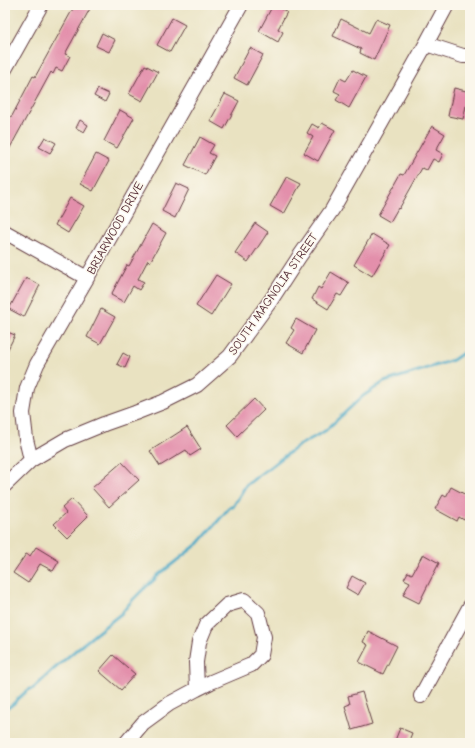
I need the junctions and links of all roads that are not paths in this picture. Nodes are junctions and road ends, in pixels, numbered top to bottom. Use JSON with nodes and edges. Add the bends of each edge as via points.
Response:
{"nodes":[{"id":1,"x":41,"y":5,"type":"edge"},
{"id":2,"x":241,"y":5,"type":"edge"},
{"id":3,"x":447,"y":5,"type":"edge"},
{"id":4,"x":426,"y":44,"type":"junction"},
{"id":5,"x":470,"y":56,"type":"edge"},
{"id":6,"x":5,"y":69,"type":"edge"},
{"id":7,"x":5,"y":232,"type":"edge"},
{"id":8,"x":87,"y":278,"type":"junction"},
{"id":9,"x":31,"y":460,"type":"junction"},
{"id":10,"x":5,"y":485,"type":"edge"},
{"id":11,"x":470,"y":606,"type":"edge"},
{"id":12,"x":197,"y":689,"type":"junction"},
{"id":13,"x":420,"y":696,"type":"dead end"},
{"id":14,"x":126,"y":743,"type":"edge"}],
"edges":[{"from":1,"to":6,"type":"street"},
{"from":2,"to":8,"type":"street","name":"BRIARWOOD DRIVE"},
{"from":3,"to":4,"type":"street","name":"SOUTH MAGNOLIA STREET"},
{"from":4,"to":5,"type":"street"},
{"from":4,"to":9,"type":"street","name":"SOUTH MAGNOLIA STREET","via":[[332,210],[230,356],[197,384],[164,402],[65,440]]},
{"from":7,"to":8,"type":"street"},
{"from":8,"to":9,"type":"street","name":"BRIARWOOD DRIVE","via":[[37,364],[27,388],[23,413]]},
{"from":9,"to":10,"type":"street","name":"SOUTH MAGNOLIA STREET"},
{"from":11,"to":13,"type":"street"},
{"from":12,"to":12,"type":"street","via":[[196,662],[199,642],[206,625],[228,605],[244,600],[258,613],[264,637],[261,654],[251,665]]},
{"from":12,"to":14,"type":"street","via":[[169,704],[143,723]]}]}
